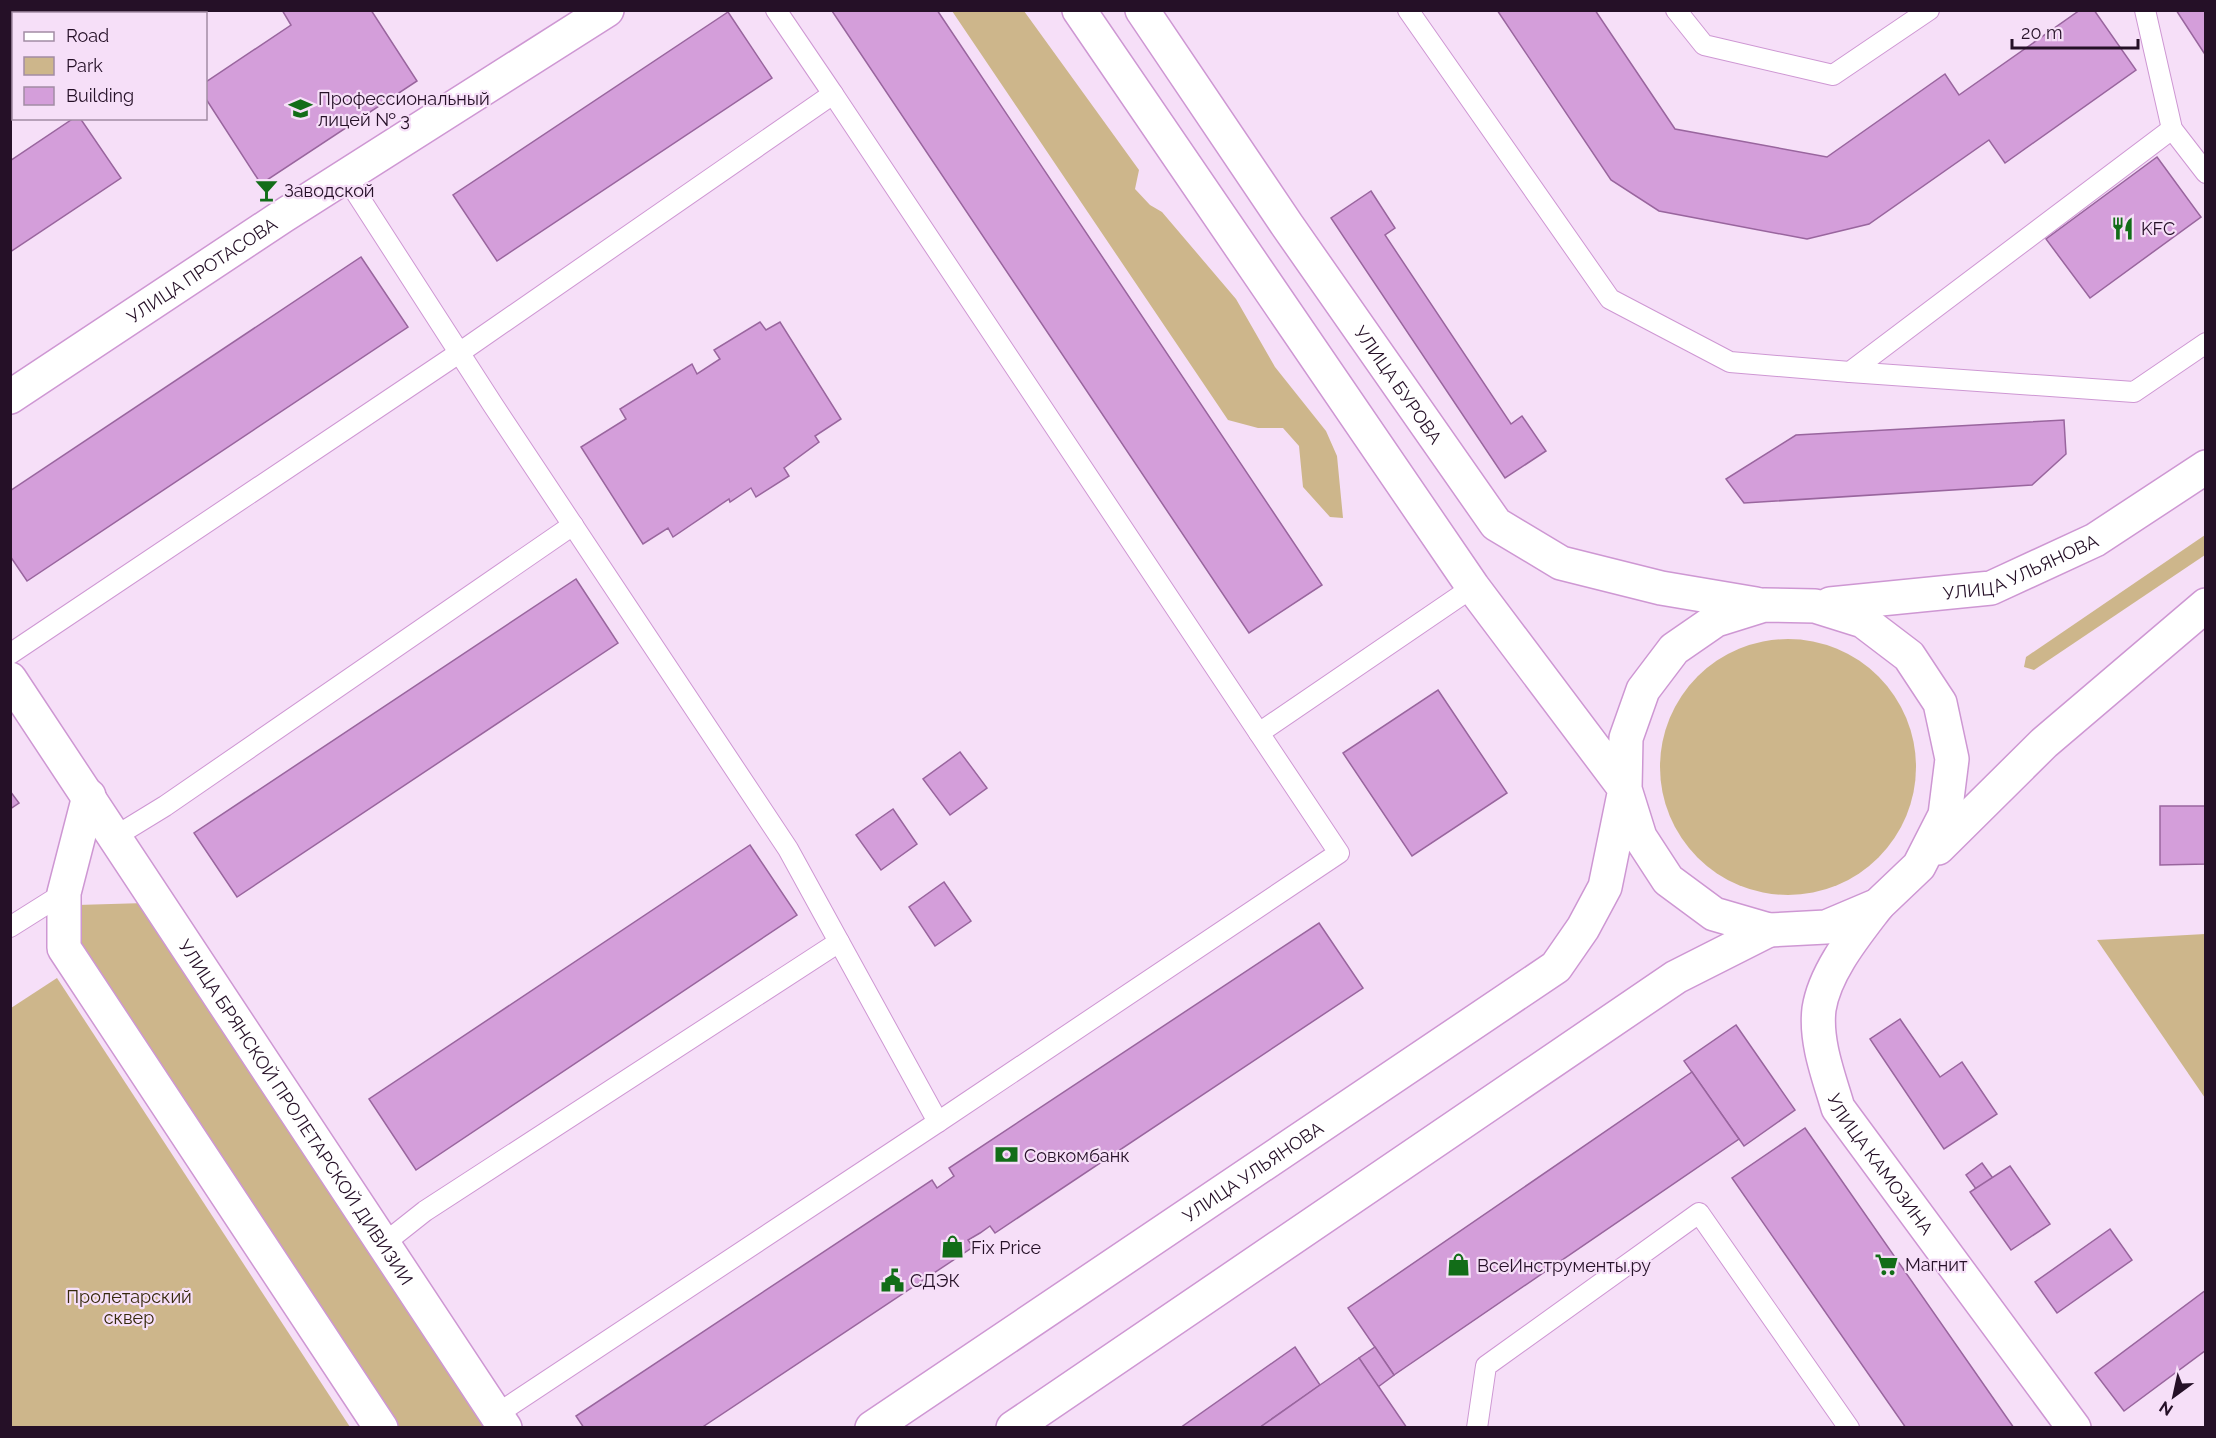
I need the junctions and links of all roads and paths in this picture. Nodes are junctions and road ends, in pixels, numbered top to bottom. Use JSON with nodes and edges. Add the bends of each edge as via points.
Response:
{"nodes":[{"id":1,"x":607,"y":10,"type":"edge"},
{"id":2,"x":776,"y":10,"type":"edge"},
{"id":3,"x":1079,"y":10,"type":"edge"},
{"id":4,"x":1142,"y":10,"type":"edge"},
{"id":5,"x":1408,"y":10,"type":"edge"},
{"id":6,"x":1676,"y":10,"type":"edge"},
{"id":7,"x":1929,"y":10,"type":"edge"},
{"id":8,"x":2145,"y":10,"type":"edge"},
{"id":9,"x":833,"y":94,"type":"junction"},
{"id":10,"x":2172,"y":129,"type":"junction"},
{"id":11,"x":2205,"y":173,"type":"edge"},
{"id":12,"x":346,"y":177,"type":"junction"},
{"id":13,"x":2205,"y":343,"type":"edge"},
{"id":14,"x":459,"y":353,"type":"junction"},
{"id":15,"x":1850,"y":372,"type":"junction"},
{"id":16,"x":10,"y":397,"type":"edge"},
{"id":17,"x":2205,"y":467,"type":"edge"},
{"id":18,"x":573,"y":525,"type":"junction"},
{"id":19,"x":1473,"y":587,"type":"junction"},
{"id":20,"x":2205,"y":604,"type":"edge"},
{"id":21,"x":1764,"y":605,"type":"junction"},
{"id":22,"x":1815,"y":606,"type":"junction"},
{"id":23,"x":10,"y":654,"type":"edge"},
{"id":24,"x":10,"y":679,"type":"edge"},
{"id":25,"x":1259,"y":733,"type":"junction"},
{"id":26,"x":1626,"y":789,"type":"junction"},
{"id":27,"x":89,"y":796,"type":"junction"},
{"id":28,"x":116,"y":836,"type":"junction"},
{"id":29,"x":1919,"y":866,"type":"junction"},
{"id":30,"x":64,"y":893,"type":"junction"},
{"id":31,"x":1878,"y":905,"type":"junction"},
{"id":32,"x":10,"y":927,"type":"edge"},
{"id":33,"x":1769,"y":930,"type":"junction"},
{"id":34,"x":839,"y":942,"type":"junction"},
{"id":35,"x":938,"y":1122,"type":"junction"},
{"id":36,"x":382,"y":1245,"type":"junction"},
{"id":37,"x":501,"y":1421,"type":"edge"},
{"id":38,"x":381,"y":1428,"type":"edge"},
{"id":39,"x":872,"y":1428,"type":"edge"},
{"id":40,"x":1013,"y":1428,"type":"edge"},
{"id":41,"x":1477,"y":1428,"type":"edge"},
{"id":42,"x":1849,"y":1428,"type":"edge"},
{"id":43,"x":2074,"y":1428,"type":"edge"}],
"edges":[{"from":1,"to":12,"type":"main road","name":"УЛИЦА ПРОТАСОВА"},
{"from":2,"to":9,"type":"lane"},
{"from":3,"to":19,"type":"main road"},
{"from":4,"to":21,"type":"main road","name":"УЛИЦА БУРОВА","via":[[1496,524],[1561,563],[1661,588]]},
{"from":5,"to":15,"type":"lane","via":[[1610,299],[1730,362]]},
{"from":6,"to":7,"type":"lane","via":[[1704,45],[1833,75]]},
{"from":8,"to":10,"type":"lane"},
{"from":9,"to":14,"type":"lane"},
{"from":9,"to":25,"type":"lane"},
{"from":10,"to":11,"type":"lane"},
{"from":10,"to":15,"type":"lane"},
{"from":12,"to":14,"type":"lane"},
{"from":12,"to":16,"type":"main road","name":"УЛИЦА ПРОТАСОВА"},
{"from":13,"to":15,"type":"lane","via":[[2134,392]]},
{"from":14,"to":18,"type":"lane"},
{"from":14,"to":23,"type":"lane"},
{"from":17,"to":22,"type":"main road","name":"УЛИЦА УЛЬЯНОВА","via":[[2095,540],[1991,588]]},
{"from":18,"to":28,"type":"lane"},
{"from":18,"to":34,"type":"lane","via":[[788,849]]},
{"from":19,"to":25,"type":"lane"},
{"from":19,"to":26,"type":"main road"},
{"from":20,"to":29,"type":"main road","via":[[2044,743]]},
{"from":21,"to":22,"type":"main road"},
{"from":21,"to":26,"type":"main road","via":[[1716,620],[1682,643],[1643,690],[1626,738]]},
{"from":22,"to":29,"type":"main road","via":[[1863,621],[1909,656],[1940,703],[1952,759],[1945,815]]},
{"from":24,"to":27,"type":"main road","name":"УЛИЦА БРЯНСКОЙ ПРОЛЕТАРСКОЙ ДИВИЗИИ"},
{"from":25,"to":35,"type":"lane","via":[[1339,853]]},
{"from":26,"to":33,"type":"main road","via":[[1640,837],[1668,880],[1714,914]]},
{"from":26,"to":39,"type":"main road","name":"УЛИЦА УЛЬЯНОВА","via":[[1605,887],[1556,967]]},
{"from":27,"to":28,"type":"main road","name":"УЛИЦА БРЯНСКОЙ ПРОЛЕТАРСКОЙ ДИВИЗИИ"},
{"from":27,"to":30,"type":"main road"},
{"from":28,"to":36,"type":"main road","name":"УЛИЦА БРЯНСКОЙ ПРОЛЕТАРСКОЙ ДИВИЗИИ"},
{"from":29,"to":31,"type":"main road"},
{"from":30,"to":32,"type":"lane"},
{"from":30,"to":38,"type":"main road","via":[[64,948]]},
{"from":31,"to":33,"type":"main road","via":[[1826,927]]},
{"from":31,"to":43,"type":"main road","name":"УЛИЦА КАМОЗИНА","via":[[1838,960],[1819,1009],[1822,1057],[1838,1108]]},
{"from":33,"to":40,"type":"main road","via":[[1676,977]]},
{"from":34,"to":35,"type":"lane"},
{"from":34,"to":36,"type":"lane","via":[[425,1211]]},
{"from":35,"to":37,"type":"lane"},
{"from":36,"to":37,"type":"main road","name":"УЛИЦА БРЯНСКОЙ ПРОЛЕТАРСКОЙ ДИВИЗИИ"},
{"from":41,"to":42,"type":"lane","via":[[1486,1366],[1699,1213]]}]}
